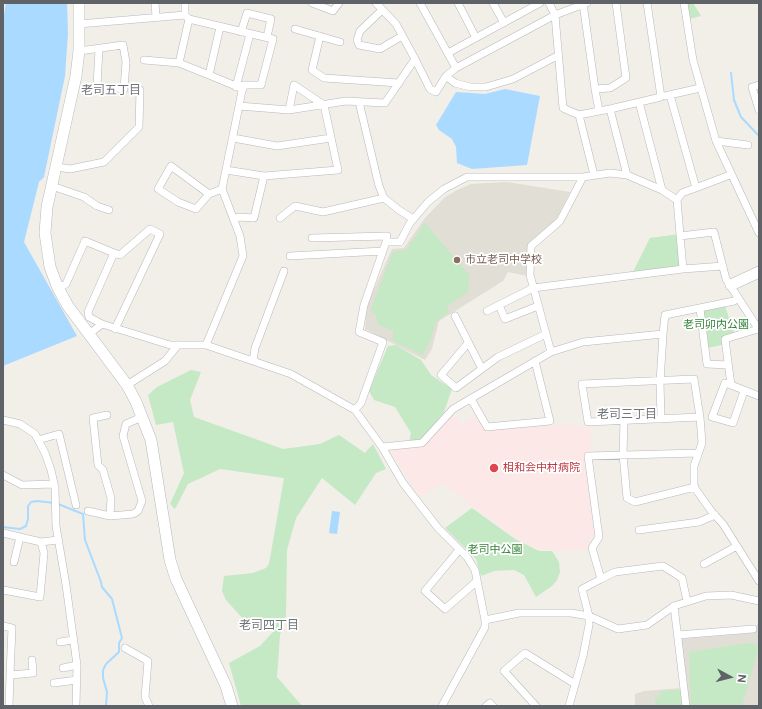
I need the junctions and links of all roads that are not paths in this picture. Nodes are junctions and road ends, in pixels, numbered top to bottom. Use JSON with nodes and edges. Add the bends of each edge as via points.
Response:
{"nodes":[{"id":1,"x":79,"y":3,"type":"edge"},
{"id":2,"x":155,"y":3,"type":"edge"},
{"id":3,"x":185,"y":3,"type":"edge"},
{"id":4,"x":312,"y":3,"type":"edge"},
{"id":5,"x":339,"y":3,"type":"edge"},
{"id":6,"x":376,"y":3,"type":"edge"},
{"id":7,"x":420,"y":3,"type":"edge"},
{"id":8,"x":458,"y":3,"type":"edge"},
{"id":9,"x":493,"y":3,"type":"edge"},
{"id":10,"x":540,"y":3,"type":"edge"},
{"id":11,"x":549,"y":3,"type":"edge"},
{"id":12,"x":585,"y":3,"type":"edge"},
{"id":13,"x":616,"y":3,"type":"edge"},
{"id":14,"x":648,"y":3,"type":"edge"},
{"id":15,"x":684,"y":3,"type":"edge"},
{"id":16,"x":529,"y":6,"type":"edge"},
{"id":17,"x":382,"y":10,"type":"junction"},
{"id":18,"x":555,"y":15,"type":"junction"},
{"id":19,"x":156,"y":17,"type":"junction"},
{"id":20,"x":187,"y":17,"type":"junction"},
{"id":21,"x":504,"y":23,"type":"junction"},
{"id":22,"x":79,"y":24,"type":"junction"},
{"id":23,"x":220,"y":27,"type":"junction"},
{"id":24,"x":295,"y":29,"type":"dead end"},
{"id":25,"x":241,"y":32,"type":"junction"},
{"id":26,"x":250,"y":34,"type":"junction"},
{"id":27,"x":320,"y":36,"type":"junction"},
{"id":28,"x":402,"y":36,"type":"junction"},
{"id":29,"x":267,"y":38,"type":"junction"},
{"id":30,"x":476,"y":38,"type":"junction"},
{"id":31,"x":340,"y":42,"type":"dead end"},
{"id":32,"x":99,"y":49,"type":"junction"},
{"id":33,"x":79,"y":51,"type":"junction"},
{"id":34,"x":448,"y":54,"type":"junction"},
{"id":35,"x":557,"y":56,"type":"junction"},
{"id":36,"x":415,"y":59,"type":"junction"},
{"id":37,"x":144,"y":60,"type":"dead end"},
{"id":38,"x":179,"y":63,"type":"junction"},
{"id":39,"x":456,"y":68,"type":"junction"},
{"id":40,"x":208,"y":75,"type":"junction"},
{"id":41,"x":446,"y":76,"type":"junction"},
{"id":42,"x":399,"y":83,"type":"junction"},
{"id":43,"x":759,"y":85,"type":"edge"},
{"id":44,"x":240,"y":88,"type":"junction"},
{"id":45,"x":700,"y":88,"type":"junction"},
{"id":46,"x":595,"y":89,"type":"junction"},
{"id":47,"x":140,"y":90,"type":"dead end"},
{"id":48,"x":670,"y":95,"type":"junction"},
{"id":49,"x":661,"y":97,"type":"junction"},
{"id":50,"x":359,"y":102,"type":"junction"},
{"id":51,"x":639,"y":102,"type":"junction"},
{"id":52,"x":324,"y":105,"type":"junction"},
{"id":53,"x":239,"y":106,"type":"junction"},
{"id":54,"x":610,"y":109,"type":"junction"},
{"id":55,"x":289,"y":110,"type":"junction"},
{"id":56,"x":759,"y":110,"type":"edge"},
{"id":57,"x":599,"y":111,"type":"junction"},
{"id":58,"x":579,"y":115,"type":"junction"},
{"id":59,"x":232,"y":138,"type":"junction"},
{"id":60,"x":331,"y":138,"type":"junction"},
{"id":61,"x":716,"y":141,"type":"junction"},
{"id":62,"x":748,"y":145,"type":"dead end"},
{"id":63,"x":57,"y":167,"type":"junction"},
{"id":64,"x":226,"y":170,"type":"junction"},
{"id":65,"x":594,"y":175,"type":"junction"},
{"id":66,"x":627,"y":175,"type":"junction"},
{"id":67,"x":730,"y":175,"type":"junction"},
{"id":68,"x":264,"y":176,"type":"junction"},
{"id":69,"x":583,"y":177,"type":"junction"},
{"id":70,"x":52,"y":186,"type":"junction"},
{"id":71,"x":696,"y":188,"type":"junction"},
{"id":72,"x":222,"y":189,"type":"junction"},
{"id":73,"x":662,"y":190,"type":"junction"},
{"id":74,"x":209,"y":194,"type":"junction"},
{"id":75,"x":384,"y":198,"type":"junction"},
{"id":76,"x":677,"y":200,"type":"junction"},
{"id":77,"x":109,"y":210,"type":"dead end"},
{"id":78,"x":280,"y":218,"type":"dead end"},
{"id":79,"x":234,"y":219,"type":"junction"},
{"id":80,"x":413,"y":219,"type":"junction"},
{"id":81,"x":757,"y":221,"type":"edge"},
{"id":82,"x":759,"y":233,"type":"edge"},
{"id":83,"x":680,"y":236,"type":"junction"},
{"id":84,"x":312,"y":238,"type":"dead end"},
{"id":85,"x":386,"y":242,"type":"junction"},
{"id":86,"x":114,"y":252,"type":"junction"},
{"id":87,"x":383,"y":252,"type":"junction"},
{"id":88,"x":290,"y":256,"type":"dead end"},
{"id":89,"x":723,"y":266,"type":"junction"},
{"id":90,"x":683,"y":269,"type":"junction"},
{"id":91,"x":284,"y":271,"type":"dead end"},
{"id":92,"x":759,"y":272,"type":"edge"},
{"id":93,"x":731,"y":285,"type":"junction"},
{"id":94,"x":58,"y":288,"type":"junction"},
{"id":95,"x":533,"y":288,"type":"junction"},
{"id":96,"x":738,"y":298,"type":"junction"},
{"id":97,"x":499,"y":305,"type":"junction"},
{"id":98,"x":538,"y":306,"type":"junction"},
{"id":99,"x":700,"y":309,"type":"junction"},
{"id":100,"x":487,"y":311,"type":"dead end"},
{"id":101,"x":455,"y":316,"type":"dead end"},
{"id":102,"x":102,"y":324,"type":"junction"},
{"id":103,"x":115,"y":329,"type":"junction"},
{"id":104,"x":759,"y":330,"type":"edge"},
{"id":105,"x":89,"y":334,"type":"junction"},
{"id":106,"x":546,"y":334,"type":"junction"},
{"id":107,"x":663,"y":334,"type":"junction"},
{"id":108,"x":468,"y":343,"type":"junction"},
{"id":109,"x":178,"y":345,"type":"junction"},
{"id":110,"x":206,"y":345,"type":"junction"},
{"id":111,"x":551,"y":352,"type":"junction"},
{"id":112,"x":252,"y":361,"type":"junction"},
{"id":113,"x":535,"y":362,"type":"junction"},
{"id":114,"x":728,"y":365,"type":"junction"},
{"id":115,"x":482,"y":369,"type":"junction"},
{"id":116,"x":660,"y":382,"type":"junction"},
{"id":117,"x":126,"y":385,"type":"junction"},
{"id":118,"x":731,"y":386,"type":"junction"},
{"id":119,"x":744,"y":390,"type":"junction"},
{"id":120,"x":759,"y":396,"type":"edge"},
{"id":121,"x":471,"y":399,"type":"junction"},
{"id":122,"x":355,"y":410,"type":"junction"},
{"id":123,"x":108,"y":416,"type":"dead end"},
{"id":124,"x":700,"y":417,"type":"junction"},
{"id":125,"x":142,"y":418,"type":"junction"},
{"id":126,"x":661,"y":419,"type":"junction"},
{"id":127,"x":3,"y":420,"type":"edge"},
{"id":128,"x":624,"y":420,"type":"junction"},
{"id":129,"x":38,"y":440,"type":"junction"},
{"id":130,"x":382,"y":447,"type":"junction"},
{"id":131,"x":698,"y":454,"type":"junction"},
{"id":132,"x":622,"y":455,"type":"junction"},
{"id":133,"x":3,"y":475,"type":"edge"},
{"id":134,"x":54,"y":484,"type":"junction"},
{"id":135,"x":695,"y":487,"type":"junction"},
{"id":136,"x":76,"y":506,"type":"dead end"},
{"id":137,"x":88,"y":511,"type":"dead end"},
{"id":138,"x":715,"y":515,"type":"junction"},
{"id":139,"x":110,"y":516,"type":"junction"},
{"id":140,"x":639,"y":530,"type":"dead end"},
{"id":141,"x":3,"y":533,"type":"edge"},
{"id":142,"x":20,"y":537,"type":"junction"},
{"id":143,"x":58,"y":540,"type":"junction"},
{"id":144,"x":41,"y":542,"type":"junction"},
{"id":145,"x":737,"y":546,"type":"junction"},
{"id":146,"x":459,"y":550,"type":"junction"},
{"id":147,"x":14,"y":562,"type":"dead end"},
{"id":148,"x":704,"y":564,"type":"dead end"},
{"id":149,"x":601,"y":579,"type":"junction"},
{"id":150,"x":759,"y":581,"type":"edge"},
{"id":151,"x":477,"y":582,"type":"junction"},
{"id":152,"x":3,"y":590,"type":"edge"},
{"id":153,"x":687,"y":601,"type":"junction"},
{"id":154,"x":759,"y":601,"type":"edge"},
{"id":155,"x":674,"y":606,"type":"junction"},
{"id":156,"x":589,"y":616,"type":"junction"},
{"id":157,"x":485,"y":620,"type":"junction"},
{"id":158,"x":3,"y":626,"type":"edge"},
{"id":159,"x":753,"y":629,"type":"dead end"},
{"id":160,"x":678,"y":635,"type":"junction"},
{"id":161,"x":73,"y":640,"type":"junction"},
{"id":162,"x":60,"y":642,"type":"dead end"},
{"id":163,"x":125,"y":648,"type":"dead end"},
{"id":164,"x":32,"y":660,"type":"dead end"},
{"id":165,"x":76,"y":665,"type":"junction"},
{"id":166,"x":63,"y":668,"type":"dead end"},
{"id":167,"x":10,"y":676,"type":"junction"},
{"id":168,"x":77,"y":680,"type":"junction"},
{"id":169,"x":54,"y":683,"type":"dead end"},
{"id":170,"x":575,"y":684,"type":"junction"},
{"id":171,"x":9,"y":706,"type":"edge"},
{"id":172,"x":76,"y":706,"type":"edge"},
{"id":173,"x":148,"y":706,"type":"edge"},
{"id":174,"x":232,"y":706,"type":"edge"},
{"id":175,"x":442,"y":706,"type":"edge"},
{"id":176,"x":486,"y":706,"type":"edge"},
{"id":177,"x":493,"y":706,"type":"edge"},
{"id":178,"x":536,"y":706,"type":"edge"},
{"id":179,"x":568,"y":706,"type":"edge"},
{"id":180,"x":686,"y":706,"type":"edge"}],
"edges":[{"from":1,"to":22,"type":"street"},
{"from":2,"to":19,"type":"street"},
{"from":3,"to":20,"type":"street"},
{"from":4,"to":5,"type":"street","via":[[333,11]]},
{"from":6,"to":17,"type":"street"},
{"from":7,"to":34,"type":"street"},
{"from":8,"to":30,"type":"street"},
{"from":9,"to":21,"type":"street"},
{"from":10,"to":16,"type":"street"},
{"from":11,"to":18,"type":"street"},
{"from":12,"to":18,"type":"street"},
{"from":12,"to":46,"type":"street"},
{"from":13,"to":46,"type":"street","via":[[626,78],[610,88]]},
{"from":14,"to":49,"type":"street"},
{"from":15,"to":45,"type":"street"},
{"from":16,"to":21,"type":"street"},
{"from":17,"to":28,"type":"street","via":[[396,24]]},
{"from":17,"to":28,"type":"street","via":[[360,31],[357,40],[359,45],[380,49]]},
{"from":18,"to":35,"type":"street"},
{"from":18,"to":39,"type":"street"},
{"from":19,"to":20,"type":"street"},
{"from":19,"to":22,"type":"street"},
{"from":20,"to":23,"type":"street"},
{"from":20,"to":38,"type":"street"},
{"from":21,"to":30,"type":"street"},
{"from":22,"to":33,"type":"street"},
{"from":23,"to":25,"type":"street"},
{"from":23,"to":40,"type":"street"},
{"from":24,"to":27,"type":"street"},
{"from":25,"to":26,"type":"street"},
{"from":25,"to":29,"type":"street","via":[[247,13],[271,19]]},
{"from":26,"to":29,"type":"street"},
{"from":26,"to":44,"type":"street"},
{"from":27,"to":31,"type":"street"},
{"from":27,"to":42,"type":"street","via":[[312,70],[324,78]]},
{"from":28,"to":36,"type":"street"},
{"from":29,"to":44,"type":"street","via":[[273,39],[261,85],[243,85]]},
{"from":30,"to":34,"type":"street"},
{"from":32,"to":32,"type":"street","via":[[97,86],[124,88],[124,45]]},
{"from":32,"to":33,"type":"street"},
{"from":33,"to":63,"type":"street","via":[[71,107]]},
{"from":34,"to":39,"type":"street"},
{"from":35,"to":41,"type":"street","via":[[513,79],[486,87],[470,87]]},
{"from":35,"to":58,"type":"street","via":[[563,108]]},
{"from":36,"to":41,"type":"street","via":[[430,89],[436,92]]},
{"from":36,"to":42,"type":"street"},
{"from":37,"to":38,"type":"street"},
{"from":38,"to":40,"type":"street"},
{"from":39,"to":41,"type":"street"},
{"from":40,"to":44,"type":"street"},
{"from":42,"to":50,"type":"street","via":[[385,103]]},
{"from":43,"to":56,"type":"street","via":[[752,87]]},
{"from":44,"to":53,"type":"street"},
{"from":45,"to":48,"type":"street"},
{"from":45,"to":61,"type":"street"},
{"from":46,"to":57,"type":"street"},
{"from":47,"to":63,"type":"street","via":[[139,127],[104,162],[70,169]]},
{"from":48,"to":49,"type":"street"},
{"from":48,"to":71,"type":"street"},
{"from":49,"to":51,"type":"street"},
{"from":50,"to":52,"type":"street","via":[[346,101]]},
{"from":50,"to":75,"type":"street"},
{"from":51,"to":54,"type":"street"},
{"from":51,"to":73,"type":"street"},
{"from":52,"to":55,"type":"street"},
{"from":52,"to":55,"type":"street","via":[[294,85]]},
{"from":52,"to":60,"type":"street"},
{"from":53,"to":55,"type":"street"},
{"from":53,"to":59,"type":"street"},
{"from":54,"to":57,"type":"street"},
{"from":54,"to":66,"type":"street"},
{"from":57,"to":58,"type":"street"},
{"from":58,"to":65,"type":"street"},
{"from":59,"to":60,"type":"street","via":[[277,146]]},
{"from":59,"to":64,"type":"street"},
{"from":60,"to":68,"type":"street","via":[[338,170]]},
{"from":61,"to":62,"type":"street"},
{"from":61,"to":67,"type":"street"},
{"from":63,"to":70,"type":"street"},
{"from":64,"to":68,"type":"street"},
{"from":64,"to":72,"type":"street"},
{"from":65,"to":66,"type":"street"},
{"from":65,"to":69,"type":"street"},
{"from":66,"to":73,"type":"street"},
{"from":67,"to":71,"type":"street"},
{"from":67,"to":81,"type":"street"},
{"from":68,"to":79,"type":"street","via":[[254,218]]},
{"from":69,"to":80,"type":"street","via":[[467,177],[444,188]]},
{"from":69,"to":95,"type":"street","via":[[560,221],[531,246],[530,275]]},
{"from":70,"to":77,"type":"street","via":[[84,197]]},
{"from":70,"to":94,"type":"street","via":[[45,233],[50,267]]},
{"from":71,"to":76,"type":"street","via":[[682,193]]},
{"from":72,"to":74,"type":"street"},
{"from":72,"to":79,"type":"street"},
{"from":73,"to":76,"type":"street"},
{"from":74,"to":74,"type":"street","via":[[196,208],[178,202],[158,189],[171,166]]},
{"from":75,"to":78,"type":"street","via":[[323,212],[295,206]]},
{"from":75,"to":80,"type":"street"},
{"from":76,"to":83,"type":"street"},
{"from":79,"to":110,"type":"street","via":[[243,256]]},
{"from":80,"to":85,"type":"street","via":[[400,242]]},
{"from":81,"to":82,"type":"street"},
{"from":83,"to":89,"type":"street","via":[[714,232]]},
{"from":83,"to":90,"type":"street"},
{"from":84,"to":85,"type":"street","via":[[387,236]]},
{"from":85,"to":87,"type":"street"},
{"from":86,"to":94,"type":"street","via":[[85,241],[66,284]]},
{"from":86,"to":102,"type":"street","via":[[88,312],[89,317]]},
{"from":86,"to":103,"type":"street","via":[[120,255],[150,229],[160,234]]},
{"from":87,"to":88,"type":"street"},
{"from":87,"to":122,"type":"street","via":[[364,305],[359,332],[382,342],[361,403]]},
{"from":89,"to":90,"type":"street"},
{"from":89,"to":93,"type":"street","via":[[726,279]]},
{"from":90,"to":95,"type":"street"},
{"from":91,"to":112,"type":"street"},
{"from":92,"to":93,"type":"street"},
{"from":93,"to":96,"type":"street"},
{"from":94,"to":105,"type":"street"},
{"from":95,"to":97,"type":"street"},
{"from":95,"to":98,"type":"street"},
{"from":96,"to":99,"type":"street"},
{"from":96,"to":104,"type":"street"},
{"from":97,"to":98,"type":"street","via":[[501,320]]},
{"from":97,"to":100,"type":"street"},
{"from":98,"to":106,"type":"street"},
{"from":99,"to":107,"type":"street","via":[[665,315]]},
{"from":99,"to":114,"type":"street","via":[[707,364]]},
{"from":101,"to":108,"type":"street"},
{"from":102,"to":103,"type":"street"},
{"from":102,"to":105,"type":"street"},
{"from":103,"to":109,"type":"street"},
{"from":104,"to":114,"type":"street","via":[[724,339]]},
{"from":105,"to":117,"type":"street"},
{"from":106,"to":111,"type":"street"},
{"from":106,"to":115,"type":"street","via":[[498,357]]},
{"from":107,"to":111,"type":"street","via":[[583,342]]},
{"from":107,"to":116,"type":"street"},
{"from":108,"to":115,"type":"street"},
{"from":108,"to":115,"type":"street","via":[[441,375],[456,388]]},
{"from":109,"to":110,"type":"street"},
{"from":109,"to":117,"type":"street","via":[[165,361]]},
{"from":110,"to":112,"type":"street"},
{"from":111,"to":113,"type":"street"},
{"from":112,"to":122,"type":"street","via":[[290,374]]},
{"from":113,"to":121,"type":"street"},
{"from":113,"to":121,"type":"street","via":[[550,421],[486,427]]},
{"from":114,"to":118,"type":"street"},
{"from":116,"to":124,"type":"street","via":[[694,379]]},
{"from":116,"to":126,"type":"street"},
{"from":116,"to":128,"type":"street","via":[[582,384],[588,422]]},
{"from":117,"to":125,"type":"street"},
{"from":118,"to":119,"type":"street"},
{"from":118,"to":119,"type":"street","via":[[725,383],[712,417],[733,423]]},
{"from":119,"to":120,"type":"street"},
{"from":121,"to":130,"type":"street","via":[[453,409],[422,443]]},
{"from":122,"to":130,"type":"street"},
{"from":123,"to":139,"type":"street","via":[[94,418],[98,465],[103,470],[111,498]]},
{"from":124,"to":126,"type":"street"},
{"from":124,"to":131,"type":"street","via":[[702,442]]},
{"from":125,"to":139,"type":"street","via":[[126,424],[123,436],[142,501],[141,506],[133,514]]},
{"from":125,"to":174,"type":"street","via":[[150,440],[170,560],[176,579],[226,686]]},
{"from":126,"to":128,"type":"street"},
{"from":127,"to":129,"type":"street","via":[[30,429]]},
{"from":128,"to":132,"type":"street"},
{"from":129,"to":134,"type":"street","via":[[48,461]]},
{"from":129,"to":136,"type":"street","via":[[59,434]]},
{"from":130,"to":146,"type":"street","via":[[403,483],[438,528]]},
{"from":131,"to":132,"type":"street"},
{"from":131,"to":135,"type":"street","via":[[694,466]]},
{"from":132,"to":135,"type":"street","via":[[627,498],[635,502]]},
{"from":132,"to":149,"type":"street","via":[[588,456],[599,537],[592,548]]},
{"from":133,"to":134,"type":"street","via":[[22,485]]},
{"from":134,"to":143,"type":"street"},
{"from":135,"to":138,"type":"street"},
{"from":137,"to":139,"type":"street"},
{"from":138,"to":140,"type":"street","via":[[699,522]]},
{"from":138,"to":145,"type":"street"},
{"from":141,"to":142,"type":"street"},
{"from":142,"to":144,"type":"street"},
{"from":142,"to":147,"type":"street"},
{"from":143,"to":144,"type":"street"},
{"from":143,"to":161,"type":"street"},
{"from":144,"to":152,"type":"street","via":[[44,553],[40,597]]},
{"from":145,"to":148,"type":"street"},
{"from":145,"to":150,"type":"street"},
{"from":146,"to":151,"type":"street","via":[[475,570]]},
{"from":146,"to":151,"type":"street","via":[[425,591],[445,609]]},
{"from":149,"to":153,"type":"street","via":[[615,572],[663,566],[682,578]]},
{"from":149,"to":156,"type":"street","via":[[582,589]]},
{"from":151,"to":157,"type":"street"},
{"from":153,"to":154,"type":"street","via":[[706,596],[731,595]]},
{"from":153,"to":155,"type":"street"},
{"from":155,"to":156,"type":"street","via":[[647,625],[618,629]]},
{"from":155,"to":160,"type":"street"},
{"from":156,"to":157,"type":"street","via":[[571,613],[518,613]]},
{"from":156,"to":170,"type":"street","via":[[583,656]]},
{"from":157,"to":175,"type":"street","via":[[484,627]]},
{"from":158,"to":167,"type":"street","via":[[12,628]]},
{"from":159,"to":160,"type":"street"},
{"from":160,"to":180,"type":"street"},
{"from":161,"to":162,"type":"street"},
{"from":161,"to":165,"type":"street"},
{"from":163,"to":173,"type":"street","via":[[148,661],[145,697]]},
{"from":164,"to":167,"type":"street","via":[[33,673]]},
{"from":165,"to":166,"type":"street"},
{"from":165,"to":168,"type":"street"},
{"from":167,"to":171,"type":"street"},
{"from":168,"to":169,"type":"street"},
{"from":168,"to":172,"type":"street"},
{"from":170,"to":178,"type":"street","via":[[525,654],[504,671]]},
{"from":170,"to":179,"type":"street"},
{"from":176,"to":177,"type":"street","via":[[490,703]]}]}
